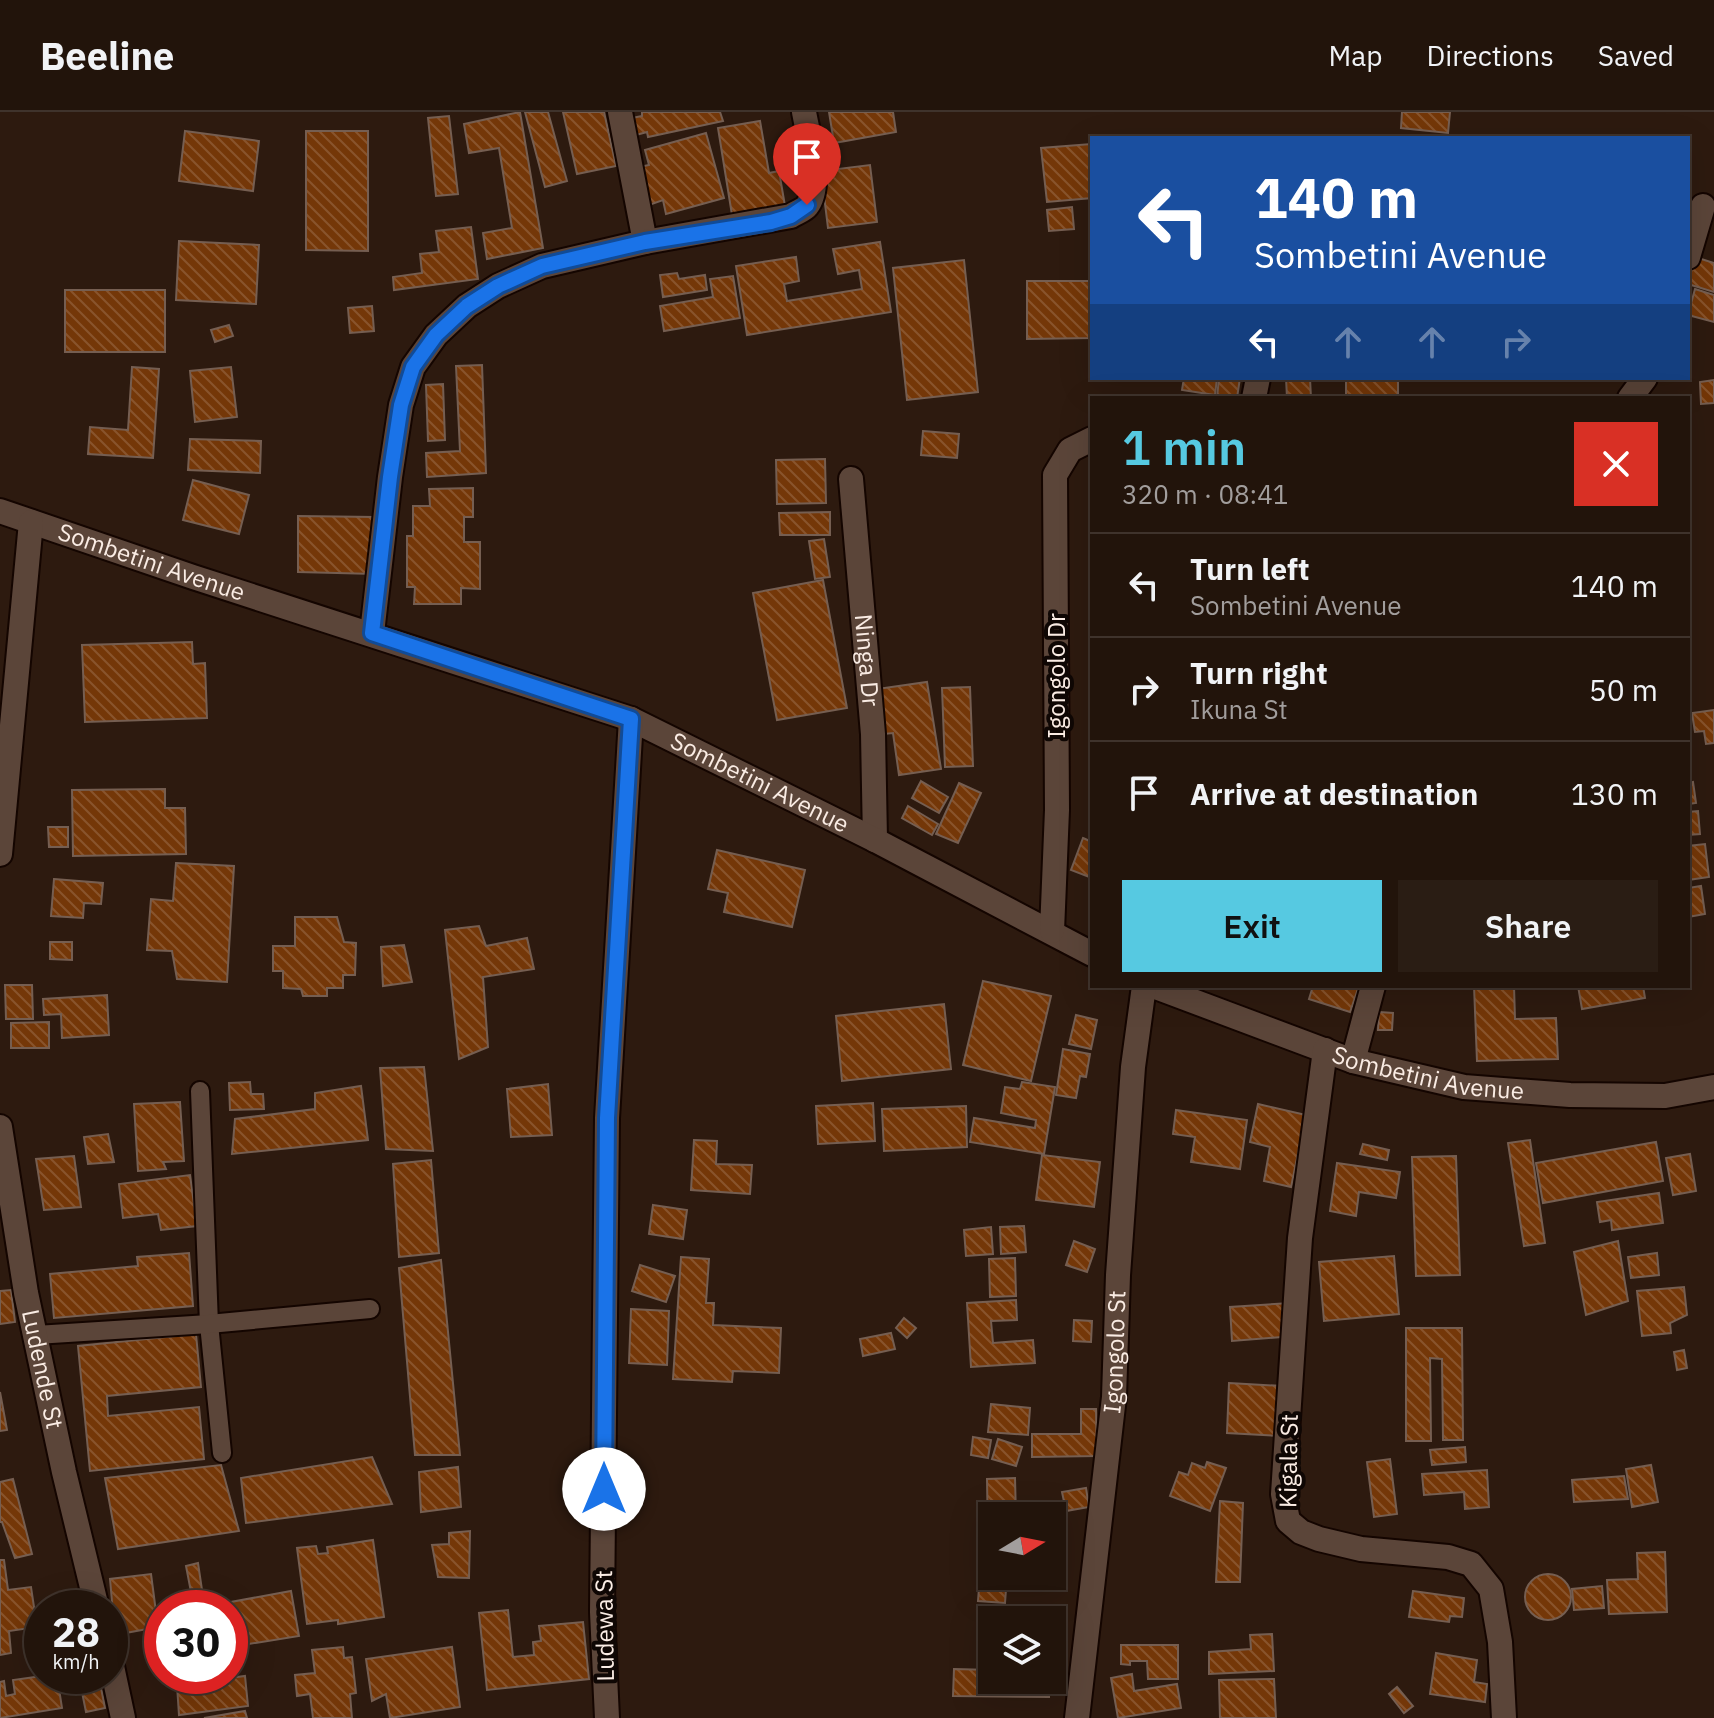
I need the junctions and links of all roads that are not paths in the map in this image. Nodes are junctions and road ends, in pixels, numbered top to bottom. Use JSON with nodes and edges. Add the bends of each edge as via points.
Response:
{"nodes":[{"id":1,"x":620,"y":112,"type":"edge"},
{"id":2,"x":804,"y":112,"type":"edge"},
{"id":3,"x":1703,"y":206,"type":"dead end"},
{"id":4,"x":645,"y":242,"type":"junction"},
{"id":5,"x":1690,"y":250,"type":"edge"},
{"id":6,"x":1090,"y":440,"type":"edge"},
{"id":7,"x":851,"y":479,"type":"dead end"},
{"id":8,"x":0,"y":511,"type":"edge"},
{"id":9,"x":31,"y":522,"type":"junction"},
{"id":10,"x":372,"y":633,"type":"junction"},
{"id":11,"x":631,"y":719,"type":"junction"},
{"id":12,"x":875,"y":840,"type":"junction"},
{"id":13,"x":0,"y":854,"type":"edge"},
{"id":14,"x":1052,"y":931,"type":"junction"},
{"id":15,"x":1090,"y":953,"type":"edge"},
{"id":16,"x":1144,"y":988,"type":"edge"},
{"id":17,"x":1158,"y":988,"type":"edge"},
{"id":18,"x":1372,"y":988,"type":"edge"},
{"id":19,"x":1325,"y":1050,"type":"junction"},
{"id":20,"x":1353,"y":1061,"type":"junction"},
{"id":21,"x":1714,"y":1089,"type":"edge"},
{"id":22,"x":200,"y":1091,"type":"dead end"},
{"id":23,"x":0,"y":1127,"type":"edge"},
{"id":24,"x":370,"y":1309,"type":"dead end"},
{"id":25,"x":209,"y":1324,"type":"junction"},
{"id":26,"x":36,"y":1335,"type":"junction"},
{"id":27,"x":222,"y":1453,"type":"dead end"},
{"id":28,"x":93,"y":1590,"type":"edge"},
{"id":29,"x":118,"y":1694,"type":"edge"},
{"id":30,"x":123,"y":1718,"type":"edge"},
{"id":31,"x":607,"y":1718,"type":"edge"},
{"id":32,"x":1077,"y":1718,"type":"edge"},
{"id":33,"x":1504,"y":1718,"type":"edge"}],
"edges":[{"from":1,"to":4,"type":"street"},
{"from":2,"to":4,"type":"street","via":[[814,168],[807,205],[771,222]]},
{"from":3,"to":5,"type":"street"},
{"from":4,"to":10,"type":"street","via":[[542,266],[498,286],[436,335],[413,367],[401,405]]},
{"from":6,"to":14,"type":"street","name":"Igongolo Dr","via":[[1070,450],[1055,475],[1057,794]]},
{"from":7,"to":12,"type":"street","name":"Ninga Dr","via":[[873,734]]},
{"from":8,"to":9,"type":"street","name":"Sombetini Avenue"},
{"from":9,"to":10,"type":"street","name":"Sombetini Avenue"},
{"from":9,"to":13,"type":"street"},
{"from":10,"to":11,"type":"street","name":"Sombetini Avenue"},
{"from":11,"to":12,"type":"street","name":"Sombetini Avenue"},
{"from":11,"to":31,"type":"street","name":"Ludewa St","via":[[607,1118],[602,1612]]},
{"from":12,"to":14,"type":"street","name":"Sombetini Avenue"},
{"from":14,"to":15,"type":"street","name":"Sombetini Avenue"},
{"from":16,"to":32,"type":"street","name":"Igongolo St","via":[[1118,1275],[1114,1397]]},
{"from":17,"to":19,"type":"street","name":"Sombetini Avenue"},
{"from":18,"to":20,"type":"street"},
{"from":19,"to":20,"type":"street","name":"Sombetini Avenue"},
{"from":19,"to":33,"type":"street","name":"Kigala St","via":[[1300,1238],[1283,1494],[1288,1521],[1319,1539],[1361,1549],[1471,1564],[1491,1589]]},
{"from":20,"to":21,"type":"street","name":"Sombetini Avenue","via":[[1464,1087],[1665,1096]]},
{"from":22,"to":25,"type":"lane"},
{"from":23,"to":26,"type":"street","name":"Ludende St"},
{"from":24,"to":25,"type":"lane"},
{"from":25,"to":26,"type":"lane"},
{"from":25,"to":27,"type":"lane"},
{"from":26,"to":28,"type":"street","name":"Ludende St"},
{"from":29,"to":30,"type":"street"}]}
